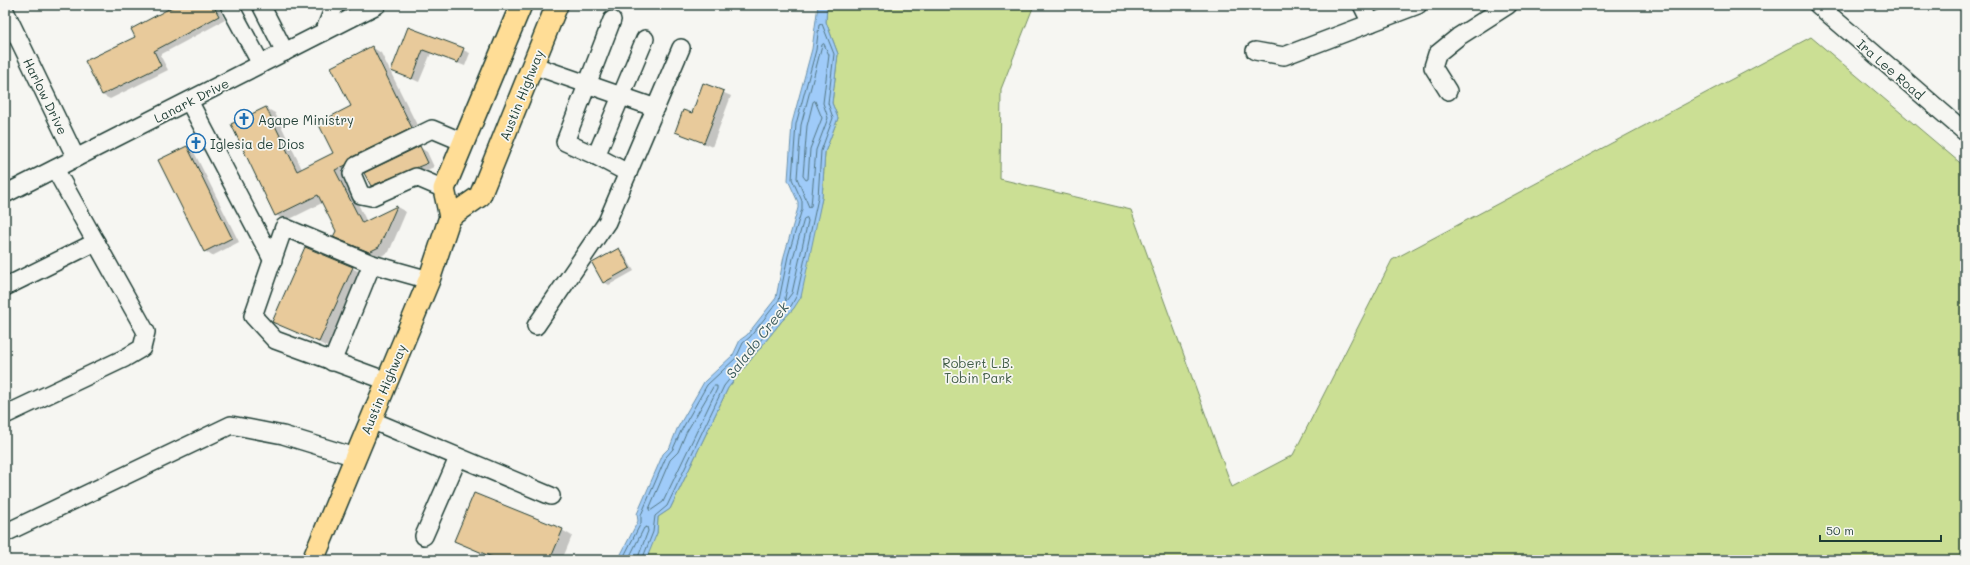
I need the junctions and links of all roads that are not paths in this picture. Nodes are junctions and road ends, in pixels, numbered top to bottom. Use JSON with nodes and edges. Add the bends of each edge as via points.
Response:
{"nodes":[{"id":1,"x":229,"y":5,"type":"edge"},
{"id":2,"x":261,"y":5,"type":"edge"},
{"id":3,"x":335,"y":5,"type":"edge"},
{"id":4,"x":377,"y":5,"type":"edge"},
{"id":5,"x":521,"y":5,"type":"edge"},
{"id":6,"x":557,"y":5,"type":"edge"},
{"id":7,"x":1362,"y":5,"type":"edge"},
{"id":8,"x":1418,"y":5,"type":"edge"},
{"id":9,"x":1508,"y":5,"type":"edge"},
{"id":10,"x":1818,"y":5,"type":"edge"},
{"id":11,"x":5,"y":11,"type":"edge"},
{"id":12,"x":612,"y":20,"type":"dead end"},
{"id":13,"x":1371,"y":23,"type":"junction"},
{"id":14,"x":324,"y":32,"type":"junction"},
{"id":15,"x":644,"y":39,"type":"dead end"},
{"id":16,"x":681,"y":48,"type":"dead end"},
{"id":17,"x":1255,"y":51,"type":"dead end"},
{"id":18,"x":285,"y":52,"type":"junction"},
{"id":19,"x":261,"y":64,"type":"junction"},
{"id":20,"x":532,"y":65,"type":"junction"},
{"id":21,"x":587,"y":84,"type":"junction"},
{"id":22,"x":1448,"y":91,"type":"dead end"},
{"id":23,"x":622,"y":96,"type":"junction"},
{"id":24,"x":189,"y":101,"type":"junction"},
{"id":25,"x":656,"y":108,"type":"junction"},
{"id":26,"x":1965,"y":132,"type":"edge"},
{"id":27,"x":463,"y":142,"type":"junction"},
{"id":28,"x":596,"y":156,"type":"junction"},
{"id":29,"x":76,"y":158,"type":"junction"},
{"id":30,"x":55,"y":169,"type":"junction"},
{"id":31,"x":628,"y":173,"type":"junction"},
{"id":32,"x":444,"y":189,"type":"junction"},
{"id":33,"x":5,"y":194,"type":"edge"},
{"id":34,"x":450,"y":217,"type":"junction"},
{"id":35,"x":96,"y":242,"type":"junction"},
{"id":36,"x":273,"y":261,"type":"junction"},
{"id":37,"x":372,"y":264,"type":"junction"},
{"id":38,"x":429,"y":280,"type":"junction"},
{"id":39,"x":5,"y":287,"type":"edge"},
{"id":40,"x":536,"y":326,"type":"dead end"},
{"id":41,"x":332,"y":362,"type":"junction"},
{"id":42,"x":387,"y":381,"type":"junction"},
{"id":43,"x":5,"y":415,"type":"edge"},
{"id":44,"x":371,"y":420,"type":"junction"},
{"id":45,"x":355,"y":457,"type":"junction"},
{"id":46,"x":458,"y":458,"type":"junction"},
{"id":47,"x":551,"y":496,"type":"dead end"},
{"id":48,"x":5,"y":533,"type":"edge"},
{"id":49,"x":424,"y":536,"type":"dead end"},
{"id":50,"x":313,"y":560,"type":"edge"}],
"edges":[{"from":1,"to":19,"type":"street"},
{"from":2,"to":18,"type":"street"},
{"from":3,"to":14,"type":"street"},
{"from":4,"to":14,"type":"street","name":"Lanark Drive"},
{"from":5,"to":27,"type":"main road"},
{"from":6,"to":20,"type":"main road","name":"Austin Highway"},
{"from":7,"to":13,"type":"street"},
{"from":8,"to":13,"type":"street"},
{"from":9,"to":22,"type":"street","via":[[1458,36],[1437,54],[1434,67]]},
{"from":10,"to":26,"type":"street","name":"Ira Lee Road"},
{"from":11,"to":29,"type":"street","name":"Harlow Drive"},
{"from":12,"to":21,"type":"street"},
{"from":13,"to":17,"type":"street","via":[[1284,56]]},
{"from":14,"to":18,"type":"street","name":"Lanark Drive"},
{"from":15,"to":23,"type":"street"},
{"from":16,"to":25,"type":"street"},
{"from":18,"to":19,"type":"street","name":"Lanark Drive"},
{"from":19,"to":24,"type":"street","name":"Lanark Drive"},
{"from":20,"to":21,"type":"street"},
{"from":20,"to":34,"type":"main road","name":"Austin Highway","via":[[480,196]]},
{"from":21,"to":23,"type":"street"},
{"from":21,"to":28,"type":"street","via":[[565,142]]},
{"from":23,"to":25,"type":"street"},
{"from":23,"to":28,"type":"street"},
{"from":24,"to":29,"type":"street","name":"Lanark Drive"},
{"from":24,"to":36,"type":"street"},
{"from":25,"to":31,"type":"street"},
{"from":27,"to":32,"type":"main road"},
{"from":27,"to":32,"type":"street","via":[[432,129],[356,166],[352,174],[361,195],[371,197],[416,177]]},
{"from":28,"to":31,"type":"street"},
{"from":29,"to":30,"type":"street","name":"Lanark Drive"},
{"from":30,"to":33,"type":"street","name":"Lanark Drive"},
{"from":30,"to":35,"type":"street"},
{"from":31,"to":40,"type":"street","via":[[607,222]]},
{"from":32,"to":34,"type":"main road"},
{"from":34,"to":38,"type":"main road","name":"Austin Highway"},
{"from":35,"to":39,"type":"street"},
{"from":35,"to":43,"type":"street","via":[[146,332],[142,348]]},
{"from":36,"to":37,"type":"street","via":[[284,227]]},
{"from":36,"to":41,"type":"street","via":[[253,316],[276,340]]},
{"from":37,"to":38,"type":"street"},
{"from":37,"to":41,"type":"street"},
{"from":38,"to":42,"type":"main road","name":"Austin Highway"},
{"from":41,"to":42,"type":"street"},
{"from":42,"to":44,"type":"main road","name":"Austin Highway"},
{"from":44,"to":45,"type":"main road","name":"Austin Highway"},
{"from":44,"to":46,"type":"street"},
{"from":45,"to":48,"type":"street","via":[[283,435],[231,425]]},
{"from":45,"to":50,"type":"main road","name":"Austin Highway"},
{"from":46,"to":47,"type":"street"},
{"from":46,"to":49,"type":"street"}]}
